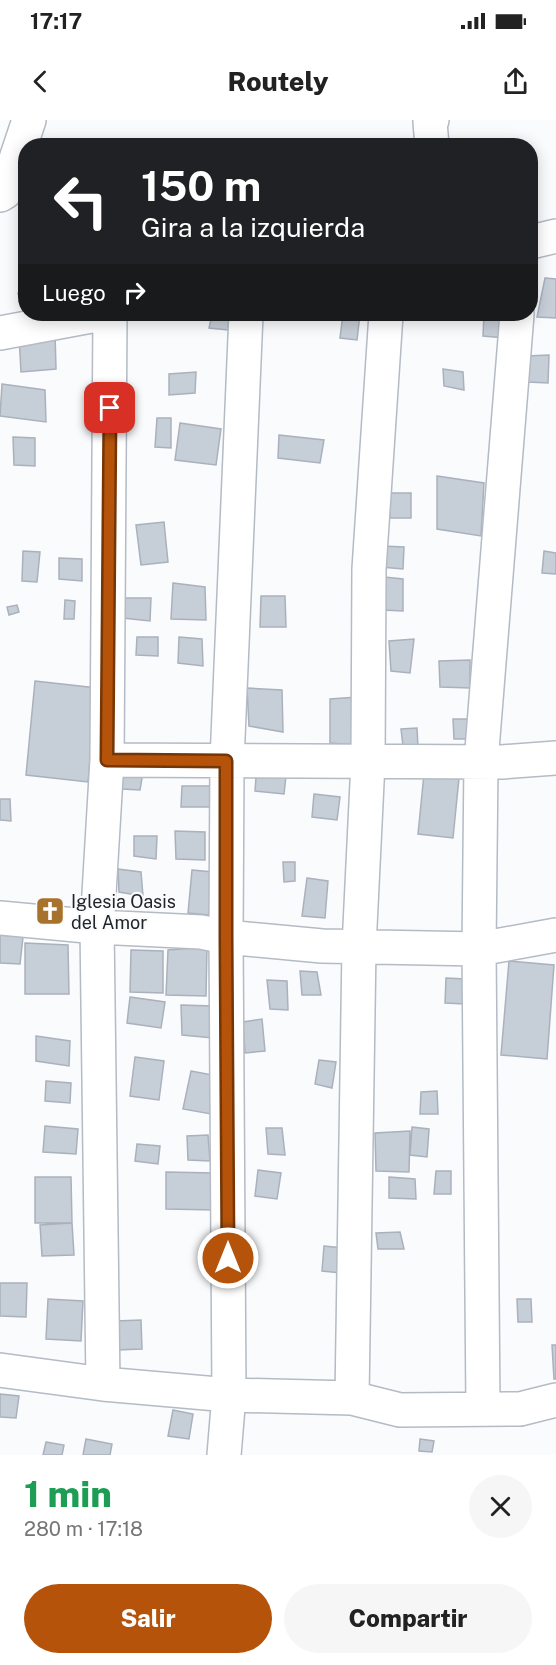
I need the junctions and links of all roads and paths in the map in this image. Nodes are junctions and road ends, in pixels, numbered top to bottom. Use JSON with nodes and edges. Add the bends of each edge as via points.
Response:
{"nodes":[{"id":1,"x":29,"y":120,"type":"edge"},
{"id":2,"x":432,"y":120,"type":"edge"},
{"id":3,"x":23,"y":138,"type":"edge"},
{"id":4,"x":431,"y":138,"type":"edge"},
{"id":5,"x":18,"y":153,"type":"edge"},
{"id":6,"x":0,"y":195,"type":"edge"},
{"id":7,"x":556,"y":236,"type":"edge"},
{"id":8,"x":538,"y":240,"type":"edge"},
{"id":9,"x":64,"y":321,"type":"edge"},
{"id":10,"x":110,"y":321,"type":"edge"},
{"id":11,"x":246,"y":321,"type":"edge"},
{"id":12,"x":386,"y":321,"type":"edge"},
{"id":13,"x":516,"y":321,"type":"edge"},
{"id":14,"x":0,"y":333,"type":"edge"},
{"id":15,"x":556,"y":758,"type":"edge"},
{"id":16,"x":107,"y":760,"type":"junction"},
{"id":17,"x":226,"y":761,"type":"junction"},
{"id":18,"x":368,"y":762,"type":"junction"},
{"id":19,"x":481,"y":762,"type":"junction"},
{"id":20,"x":0,"y":918,"type":"edge"},
{"id":21,"x":97,"y":927,"type":"junction"},
{"id":22,"x":556,"y":935,"type":"edge"},
{"id":23,"x":226,"y":937,"type":"junction"},
{"id":24,"x":358,"y":947,"type":"junction"},
{"id":25,"x":479,"y":949,"type":"junction"},
{"id":26,"x":0,"y":1370,"type":"edge"},
{"id":27,"x":103,"y":1384,"type":"junction"},
{"id":28,"x":230,"y":1395,"type":"junction"},
{"id":29,"x":352,"y":1398,"type":"junction"},
{"id":30,"x":556,"y":1400,"type":"edge"},
{"id":31,"x":483,"y":1408,"type":"junction"},
{"id":32,"x":224,"y":1455,"type":"edge"}],
"edges":[{"from":1,"to":3,"type":"street"},
{"from":2,"to":4,"type":"street"},
{"from":5,"to":6,"type":"street","via":[[5,192]]},
{"from":7,"to":8,"type":"street"},
{"from":9,"to":14,"type":"street"},
{"from":10,"to":16,"type":"street"},
{"from":11,"to":17,"type":"street"},
{"from":12,"to":18,"type":"street","via":[[369,569]]},
{"from":13,"to":19,"type":"street"},
{"from":15,"to":19,"type":"street"},
{"from":16,"to":17,"type":"street"},
{"from":16,"to":21,"type":"street"},
{"from":17,"to":18,"type":"street"},
{"from":17,"to":23,"type":"street"},
{"from":18,"to":19,"type":"street"},
{"from":18,"to":24,"type":"street"},
{"from":19,"to":25,"type":"street"},
{"from":20,"to":21,"type":"street"},
{"from":21,"to":23,"type":"street"},
{"from":21,"to":27,"type":"street"},
{"from":22,"to":25,"type":"street"},
{"from":23,"to":24,"type":"street"},
{"from":23,"to":28,"type":"street"},
{"from":24,"to":25,"type":"street"},
{"from":24,"to":29,"type":"street"},
{"from":25,"to":31,"type":"street"},
{"from":26,"to":27,"type":"street"},
{"from":27,"to":28,"type":"street"},
{"from":28,"to":29,"type":"street"},
{"from":28,"to":32,"type":"street"},
{"from":29,"to":31,"type":"street","via":[[400,1410]]},
{"from":30,"to":31,"type":"street","via":[[520,1409]]}]}
